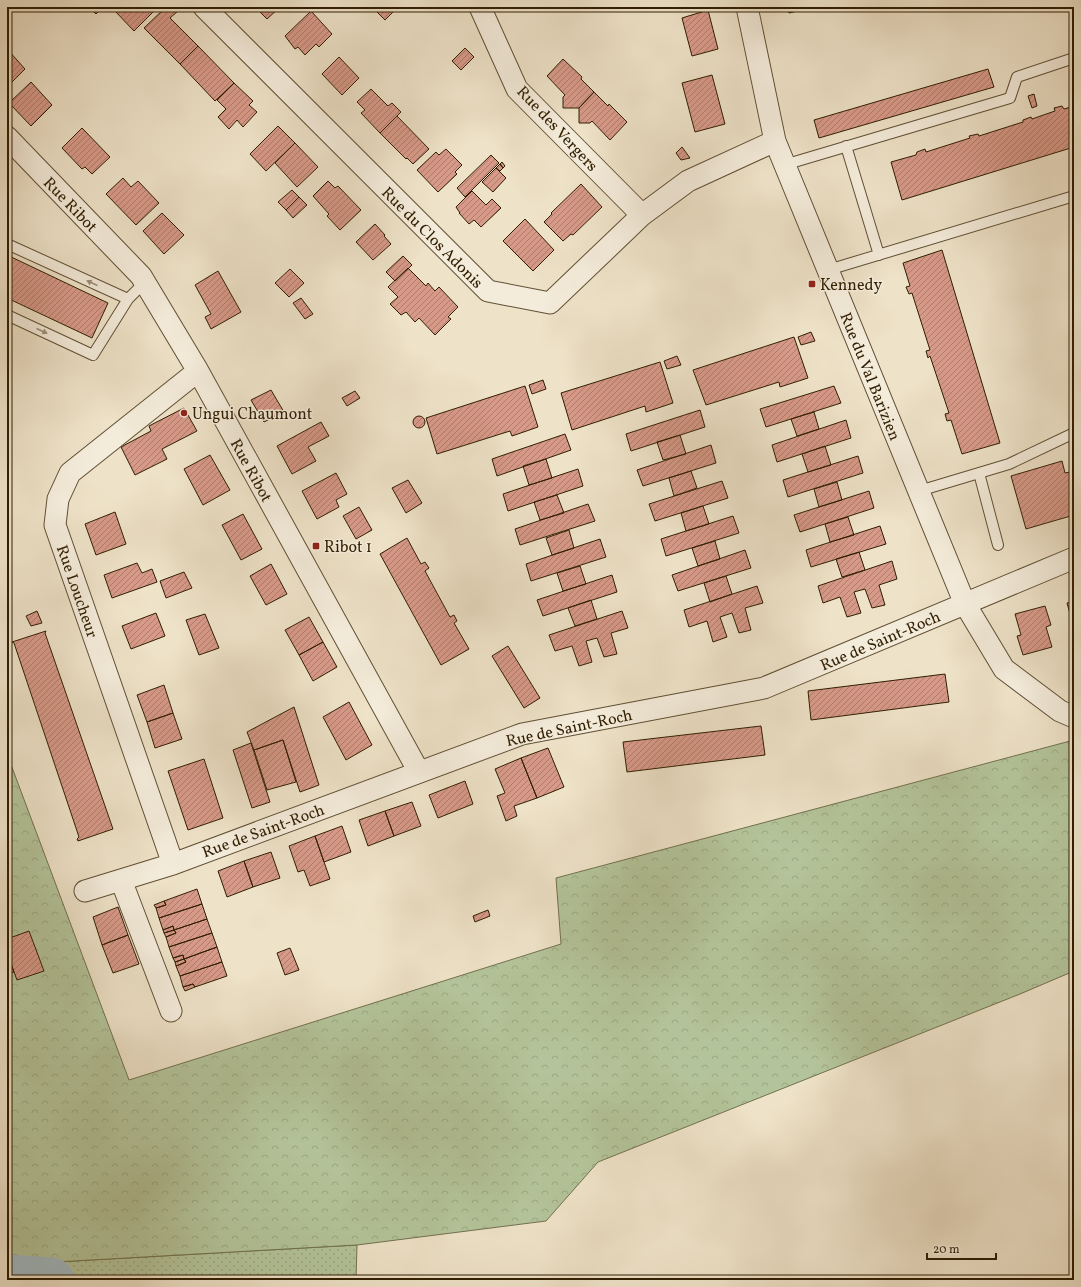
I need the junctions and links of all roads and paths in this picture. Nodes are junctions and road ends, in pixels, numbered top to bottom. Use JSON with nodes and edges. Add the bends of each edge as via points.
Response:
{"nodes":[{"id":1,"x":204,"y":7,"type":"edge"},
{"id":2,"x":480,"y":7,"type":"edge"},
{"id":3,"x":747,"y":7,"type":"edge"},
{"id":4,"x":1074,"y":58,"type":"edge"},
{"id":5,"x":7,"y":137,"type":"edge"},
{"id":6,"x":775,"y":142,"type":"junction"},
{"id":7,"x":846,"y":146,"type":"junction"},
{"id":8,"x":784,"y":165,"type":"junction"},
{"id":9,"x":1074,"y":196,"type":"edge"},
{"id":10,"x":642,"y":215,"type":"junction"},
{"id":11,"x":7,"y":244,"type":"edge"},
{"id":12,"x":879,"y":255,"type":"junction"},
{"id":13,"x":828,"y":270,"type":"junction"},
{"id":14,"x":145,"y":282,"type":"junction"},
{"id":15,"x":128,"y":299,"type":"junction"},
{"id":16,"x":7,"y":315,"type":"edge"},
{"id":17,"x":198,"y":371,"type":"junction"},
{"id":18,"x":1074,"y":433,"type":"edge"},
{"id":19,"x":979,"y":473,"type":"junction"},
{"id":20,"x":919,"y":491,"type":"junction"},
{"id":21,"x":998,"y":546,"type":"dead end"},
{"id":22,"x":1074,"y":558,"type":"edge"},
{"id":23,"x":965,"y":604,"type":"junction"},
{"id":24,"x":1074,"y":717,"type":"edge"},
{"id":25,"x":419,"y":772,"type":"junction"},
{"id":26,"x":173,"y":864,"type":"junction"},
{"id":27,"x":121,"y":880,"type":"junction"},
{"id":28,"x":84,"y":890,"type":"dead end"},
{"id":29,"x":170,"y":1011,"type":"dead end"}],
"edges":[{"from":1,"to":10,"type":"street","name":"Rue du Clos Adonis","via":[[488,291],[550,303]]},
{"from":2,"to":10,"type":"street","name":"Rue des Vergers","via":[[517,89]]},
{"from":3,"to":6,"type":"street","name":"Rue du Val Barizien"},
{"from":4,"to":7,"type":"lane","via":[[1017,77],[1010,98]]},
{"from":5,"to":14,"type":"street","name":"Rue Ribot"},
{"from":6,"to":8,"type":"street","name":"Rue du Val Barizien"},
{"from":6,"to":10,"type":"street","name":"Rue du Clos Adonis","via":[[688,181]]},
{"from":7,"to":8,"type":"lane"},
{"from":7,"to":12,"type":"lane"},
{"from":8,"to":13,"type":"street","name":"Rue du Val Barizien"},
{"from":9,"to":12,"type":"lane"},
{"from":15,"to":11,"type":"lane","one_way":true},
{"from":12,"to":13,"type":"lane"},
{"from":13,"to":20,"type":"street","name":"Rue du Val Barizien"},
{"from":14,"to":15,"type":"lane"},
{"from":14,"to":17,"type":"street","name":"Rue Ribot"},
{"from":16,"to":15,"type":"lane","one_way":true,"via":[[94,355]]},
{"from":17,"to":25,"type":"street","name":"Rue Ribot"},
{"from":17,"to":26,"type":"street","name":"Rue Loucheur","via":[[70,473],[58,499],[55,525]]},
{"from":18,"to":19,"type":"lane","via":[[1009,464]]},
{"from":19,"to":20,"type":"lane"},
{"from":19,"to":21,"type":"lane"},
{"from":20,"to":23,"type":"street","name":"Rue du Val Barizien"},
{"from":22,"to":23,"type":"street","name":"Rue de Saint-Roch"},
{"from":23,"to":24,"type":"street","name":"Rue du Val Barizien","via":[[1004,669],[1060,711]]},
{"from":23,"to":25,"type":"street","name":"Rue de Saint-Roch","via":[[764,688],[522,734]]},
{"from":25,"to":26,"type":"street","name":"Rue de Saint-Roch"},
{"from":26,"to":27,"type":"street","name":"Rue de Saint-Roch"},
{"from":27,"to":28,"type":"street","name":"Rue de Saint-Roch"},
{"from":27,"to":29,"type":"street"}]}
